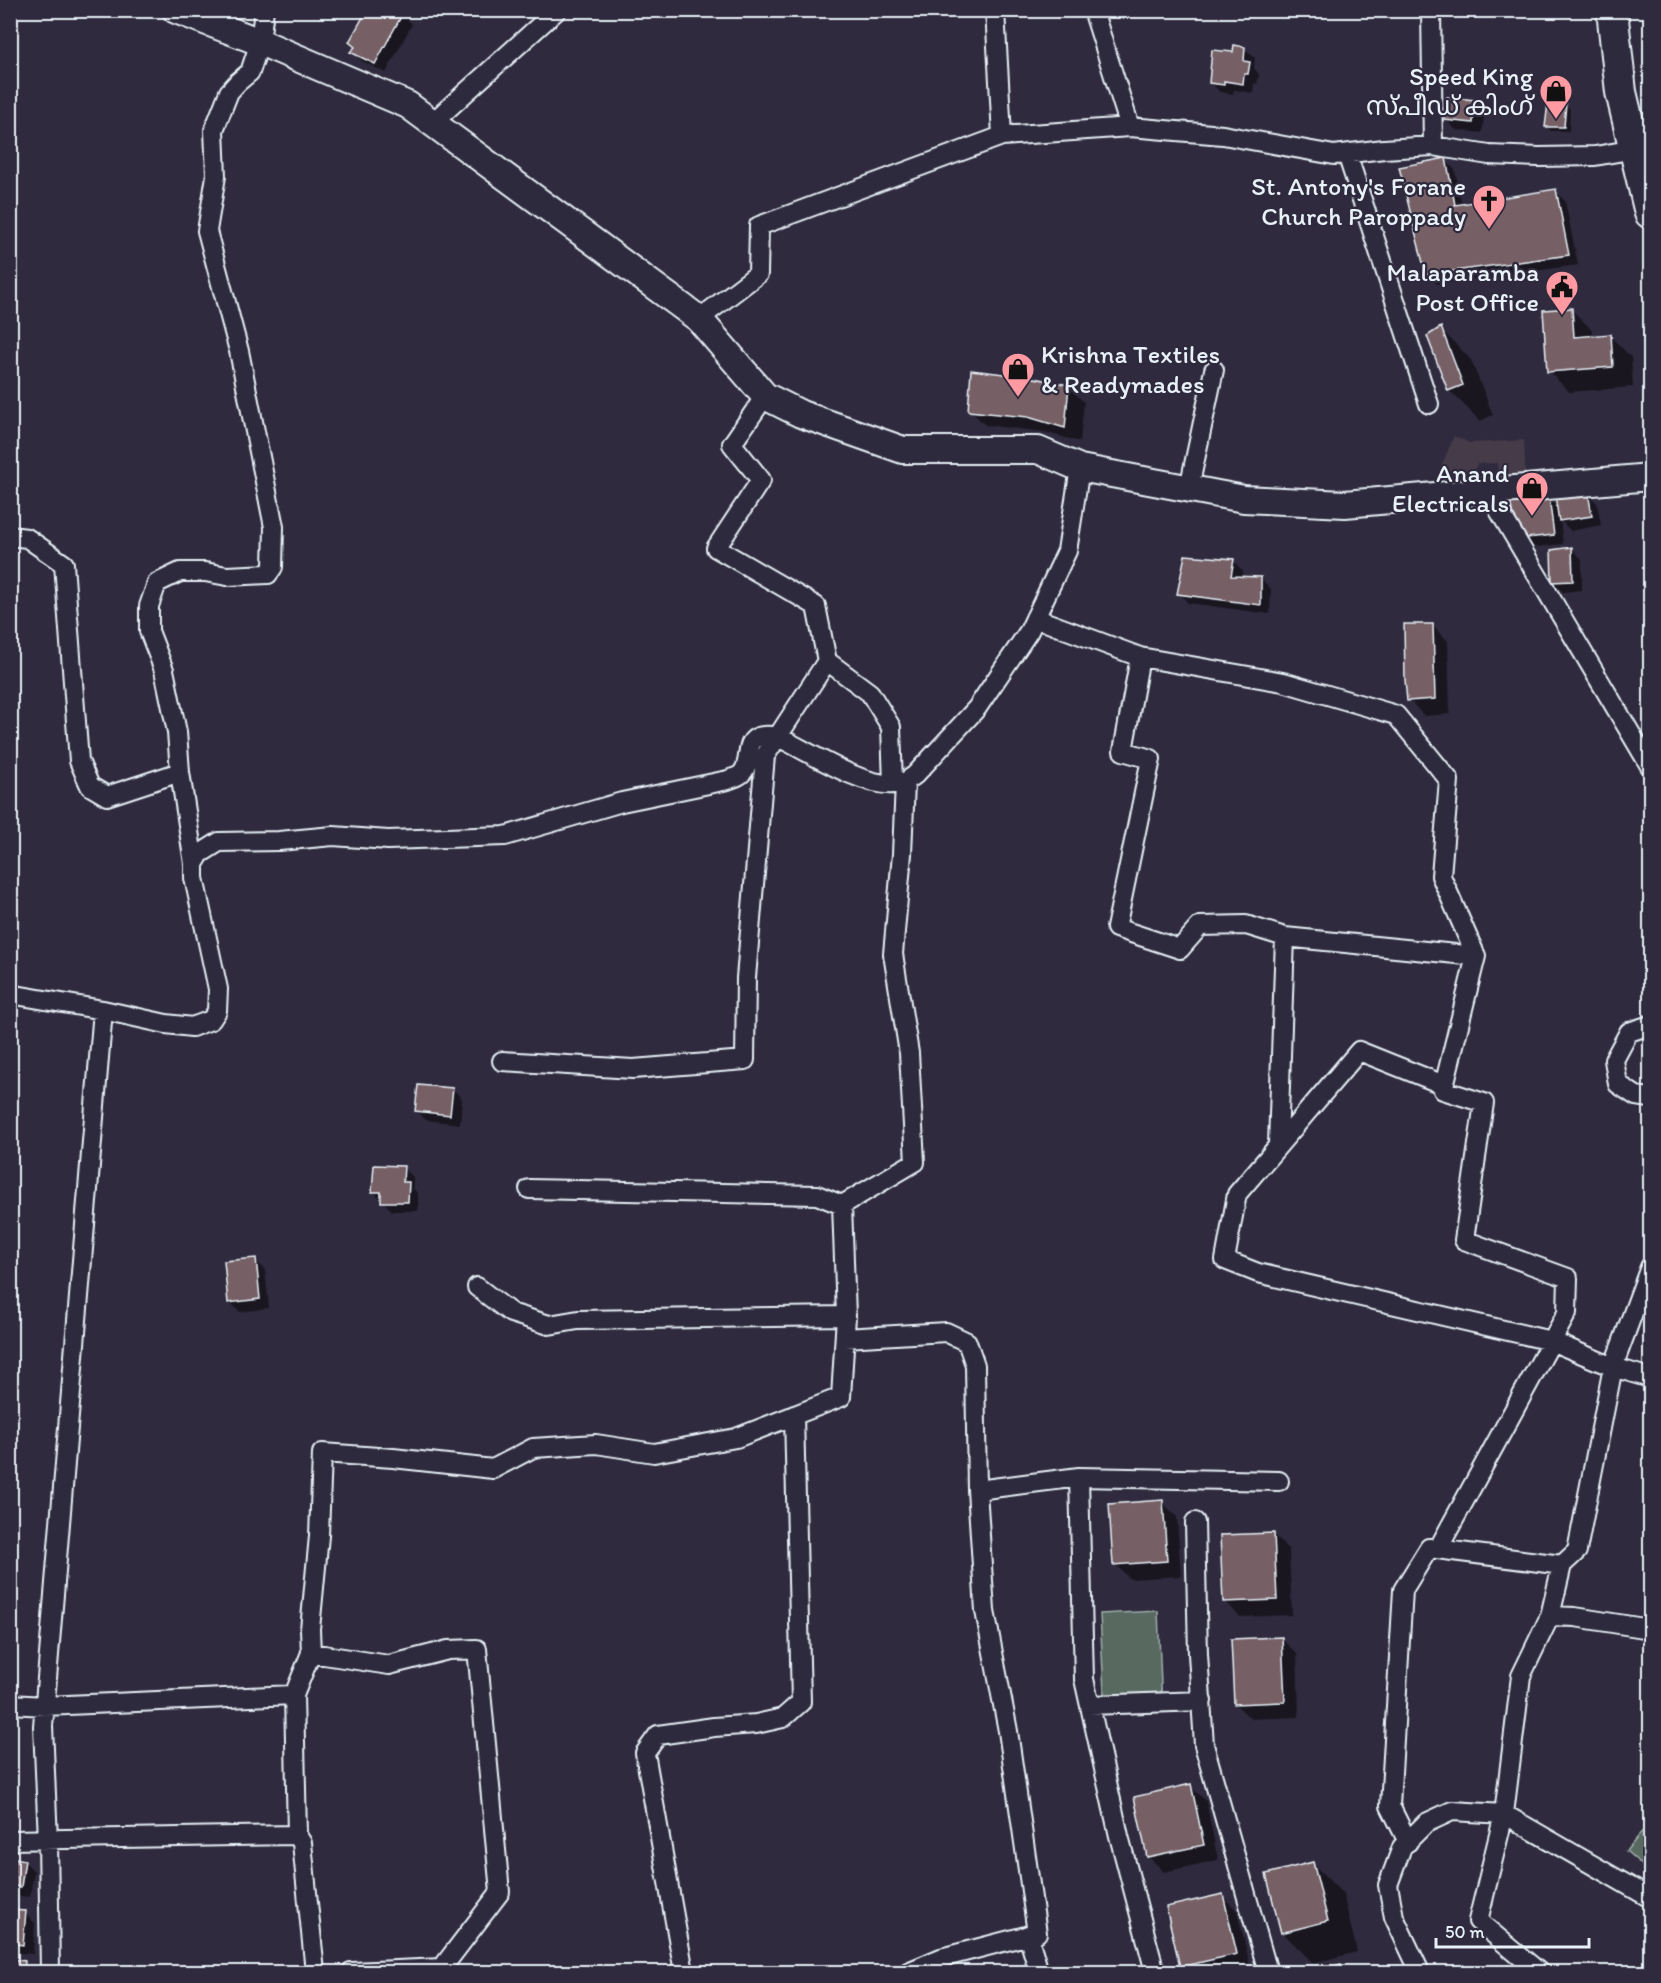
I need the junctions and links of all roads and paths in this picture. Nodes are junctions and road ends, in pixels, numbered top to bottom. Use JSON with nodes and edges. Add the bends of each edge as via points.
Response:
{"nodes":[{"id":1,"x":176,"y":10,"type":"edge"},
{"id":2,"x":264,"y":10,"type":"edge"},
{"id":3,"x":557,"y":10,"type":"edge"},
{"id":4,"x":995,"y":10,"type":"edge"},
{"id":5,"x":1093,"y":10,"type":"edge"},
{"id":6,"x":1431,"y":10,"type":"edge"},
{"id":7,"x":1612,"y":10,"type":"edge"},
{"id":8,"x":260,"y":42,"type":"junction"},
{"id":9,"x":432,"y":123,"type":"junction"},
{"id":10,"x":1130,"y":127,"type":"junction"},
{"id":11,"x":1002,"y":136,"type":"junction"},
{"id":12,"x":1433,"y":146,"type":"junction"},
{"id":13,"x":1635,"y":149,"type":"junction"},
{"id":14,"x":1347,"y":154,"type":"junction"},
{"id":15,"x":1650,"y":213,"type":"edge"},
{"id":16,"x":699,"y":319,"type":"junction"},
{"id":17,"x":1214,"y":370,"type":"dead end"},
{"id":18,"x":765,"y":396,"type":"junction"},
{"id":19,"x":1429,"y":404,"type":"dead end"},
{"id":20,"x":1080,"y":468,"type":"junction"},
{"id":21,"x":1650,"y":477,"type":"edge"},
{"id":22,"x":1189,"y":488,"type":"junction"},
{"id":23,"x":1488,"y":492,"type":"junction"},
{"id":24,"x":10,"y":536,"type":"edge"},
{"id":25,"x":1035,"y":618,"type":"junction"},
{"id":26,"x":1140,"y":657,"type":"junction"},
{"id":27,"x":827,"y":661,"type":"junction"},
{"id":28,"x":777,"y":736,"type":"junction"},
{"id":29,"x":1650,"y":766,"type":"edge"},
{"id":30,"x":180,"y":772,"type":"junction"},
{"id":31,"x":899,"y":783,"type":"junction"},
{"id":32,"x":194,"y":864,"type":"junction"},
{"id":33,"x":1285,"y":937,"type":"junction"},
{"id":34,"x":1476,"y":956,"type":"junction"},
{"id":35,"x":10,"y":994,"type":"edge"},
{"id":36,"x":103,"y":1010,"type":"junction"},
{"id":37,"x":1650,"y":1025,"type":"edge"},
{"id":38,"x":502,"y":1060,"type":"dead end"},
{"id":39,"x":1444,"y":1085,"type":"junction"},
{"id":40,"x":1650,"y":1098,"type":"edge"},
{"id":41,"x":1278,"y":1145,"type":"junction"},
{"id":42,"x":529,"y":1189,"type":"dead end"},
{"id":43,"x":842,"y":1205,"type":"junction"},
{"id":44,"x":1650,"y":1267,"type":"edge"},
{"id":45,"x":477,"y":1287,"type":"dead end"},
{"id":46,"x":846,"y":1316,"type":"junction"},
{"id":47,"x":845,"y":1338,"type":"junction"},
{"id":48,"x":1551,"y":1341,"type":"junction"},
{"id":49,"x":1613,"y":1367,"type":"junction"},
{"id":50,"x":1650,"y":1378,"type":"edge"},
{"id":51,"x":794,"y":1415,"type":"junction"},
{"id":52,"x":1079,"y":1476,"type":"junction"},
{"id":53,"x":1279,"y":1481,"type":"dead end"},
{"id":54,"x":977,"y":1490,"type":"junction"},
{"id":55,"x":1194,"y":1522,"type":"dead end"},
{"id":56,"x":1438,"y":1549,"type":"junction"},
{"id":57,"x":1562,"y":1565,"type":"junction"},
{"id":58,"x":1550,"y":1616,"type":"junction"},
{"id":59,"x":1650,"y":1629,"type":"edge"},
{"id":60,"x":311,"y":1653,"type":"junction"},
{"id":61,"x":294,"y":1695,"type":"junction"},
{"id":62,"x":1202,"y":1701,"type":"junction"},
{"id":63,"x":10,"y":1704,"type":"edge"},
{"id":64,"x":45,"y":1706,"type":"junction"},
{"id":65,"x":1090,"y":1706,"type":"junction"},
{"id":66,"x":1504,"y":1814,"type":"junction"},
{"id":67,"x":297,"y":1835,"type":"junction"},
{"id":68,"x":10,"y":1840,"type":"edge"},
{"id":69,"x":48,"y":1840,"type":"junction"},
{"id":70,"x":1408,"y":1842,"type":"junction"},
{"id":71,"x":1650,"y":1898,"type":"edge"},
{"id":72,"x":1028,"y":1935,"type":"junction"},
{"id":73,"x":442,"y":1970,"type":"edge"},
{"id":74,"x":50,"y":1972,"type":"edge"},
{"id":75,"x":315,"y":1972,"type":"edge"},
{"id":76,"x":351,"y":1972,"type":"edge"},
{"id":77,"x":684,"y":1972,"type":"edge"},
{"id":78,"x":908,"y":1972,"type":"edge"},
{"id":79,"x":1039,"y":1972,"type":"edge"},
{"id":80,"x":1155,"y":1972,"type":"edge"},
{"id":81,"x":1268,"y":1972,"type":"edge"},
{"id":82,"x":1420,"y":1972,"type":"edge"},
{"id":83,"x":1539,"y":1972,"type":"edge"}],
"edges":[{"from":1,"to":8,"type":"main road"},
{"from":2,"to":8,"type":"street"},
{"from":3,"to":9,"type":"street"},
{"from":4,"to":11,"type":"street"},
{"from":5,"to":10,"type":"street"},
{"from":6,"to":12,"type":"street"},
{"from":7,"to":13,"type":"highway","via":[[1622,92]]},
{"from":8,"to":9,"type":"main road","via":[[408,105]]},
{"from":8,"to":30,"type":"street","via":[[250,72],[229,92],[214,130],[216,176],[207,231],[239,351],[274,527],[273,567],[268,574],[250,576],[180,572],[157,583],[149,606],[149,631],[164,670],[177,732]]},
{"from":9,"to":16,"type":"main road"},
{"from":10,"to":11,"type":"street"},
{"from":10,"to":14,"type":"street","via":[[1223,135]]},
{"from":11,"to":16,"type":"street","via":[[759,226],[758,274]]},
{"from":12,"to":13,"type":"street","via":[[1489,155],[1539,157],[1595,156]]},
{"from":12,"to":14,"type":"street"},
{"from":13,"to":15,"type":"highway"},
{"from":14,"to":19,"type":"street"},
{"from":16,"to":18,"type":"main road"},
{"from":17,"to":22,"type":"street"},
{"from":18,"to":20,"type":"main road","via":[[801,414],[903,450],[1038,450]]},
{"from":18,"to":27,"type":"street","via":[[732,444],[761,480],[716,548],[816,606]]},
{"from":20,"to":22,"type":"main road"},
{"from":20,"to":25,"type":"street","via":[[1067,550]]},
{"from":21,"to":23,"type":"main road"},
{"from":22,"to":23,"type":"main road","via":[[1244,499],[1345,504]]},
{"from":23,"to":29,"type":"street"},
{"from":24,"to":30,"type":"street","via":[[27,538],[64,564],[79,761],[90,786],[107,796]]},
{"from":25,"to":26,"type":"street"},
{"from":25,"to":31,"type":"street","via":[[977,708],[915,775]]},
{"from":26,"to":33,"type":"street","via":[[1123,751],[1151,759],[1116,928],[1179,949],[1200,926],[1246,925]]},
{"from":26,"to":34,"type":"street","via":[[1283,682],[1396,715],[1449,780],[1441,876]]},
{"from":27,"to":28,"type":"street"},
{"from":27,"to":31,"type":"street","via":[[870,693],[891,727]]},
{"from":28,"to":31,"type":"street","via":[[840,770],[883,785]]},
{"from":28,"to":32,"type":"street","via":[[766,734],[754,739],[744,772],[734,778],[621,802],[505,836],[388,840],[333,836],[219,842],[200,854]]},
{"from":28,"to":38,"type":"street","via":[[765,756],[746,978],[745,1060],[633,1069]]},
{"from":30,"to":32,"type":"street"},
{"from":31,"to":43,"type":"street","via":[[902,854],[893,954],[909,1053],[915,1162]]},
{"from":32,"to":36,"type":"street","via":[[218,989],[217,1011],[211,1020],[192,1027]]},
{"from":33,"to":34,"type":"street"},
{"from":33,"to":41,"type":"street"},
{"from":34,"to":39,"type":"street"},
{"from":35,"to":36,"type":"street"},
{"from":36,"to":64,"type":"street"},
{"from":37,"to":40,"type":"street","via":[[1629,1032],[1614,1060],[1618,1084],[1636,1096]]},
{"from":39,"to":41,"type":"street","via":[[1359,1051]]},
{"from":39,"to":48,"type":"street","via":[[1443,1090],[1484,1104],[1464,1240],[1568,1278],[1567,1313]]},
{"from":41,"to":48,"type":"street","via":[[1237,1194],[1224,1260],[1258,1273]]},
{"from":42,"to":43,"type":"street","via":[[817,1195]]},
{"from":43,"to":46,"type":"street"},
{"from":44,"to":49,"type":"street"},
{"from":45,"to":46,"type":"street","via":[[511,1313],[549,1325],[578,1320]]},
{"from":46,"to":47,"type":"street"},
{"from":47,"to":51,"type":"street","via":[[841,1397]]},
{"from":47,"to":54,"type":"street","via":[[946,1332],[968,1342],[975,1365]]},
{"from":48,"to":49,"type":"street"},
{"from":48,"to":56,"type":"street"},
{"from":49,"to":50,"type":"street"},
{"from":49,"to":57,"type":"street","via":[[1577,1551]]},
{"from":51,"to":60,"type":"street","via":[[736,1438],[654,1453],[596,1444],[533,1448],[493,1469],[322,1453]]},
{"from":51,"to":77,"type":"street","via":[[801,1702],[783,1718],[658,1735],[645,1753]]},
{"from":52,"to":53,"type":"street"},
{"from":52,"to":54,"type":"street"},
{"from":52,"to":65,"type":"street","via":[[1084,1679]]},
{"from":54,"to":72,"type":"street","via":[[985,1611],[1008,1731],[1037,1933]]},
{"from":55,"to":62,"type":"street"},
{"from":56,"to":57,"type":"street"},
{"from":56,"to":70,"type":"street","via":[[1429,1548],[1403,1590],[1390,1806]]},
{"from":57,"to":58,"type":"street"},
{"from":58,"to":59,"type":"street"},
{"from":58,"to":66,"type":"street","via":[[1521,1676]]},
{"from":60,"to":61,"type":"street"},
{"from":60,"to":73,"type":"street","via":[[389,1665],[448,1650],[477,1649],[500,1892]]},
{"from":61,"to":64,"type":"street"},
{"from":61,"to":67,"type":"street"},
{"from":62,"to":65,"type":"street"},
{"from":62,"to":81,"type":"street","via":[[1204,1745]]},
{"from":63,"to":64,"type":"street"},
{"from":64,"to":69,"type":"street"},
{"from":65,"to":80,"type":"street"},
{"from":66,"to":70,"type":"street","via":[[1452,1811],[1426,1823]]},
{"from":66,"to":71,"type":"street"},
{"from":66,"to":83,"type":"street","via":[[1478,1921]]},
{"from":67,"to":69,"type":"street"},
{"from":67,"to":75,"type":"street","via":[[302,1843]]},
{"from":68,"to":69,"type":"street"},
{"from":69,"to":74,"type":"street"},
{"from":70,"to":82,"type":"street","via":[[1402,1847],[1388,1885],[1394,1917]]},
{"from":72,"to":78,"type":"street","via":[[941,1958]]},
{"from":72,"to":79,"type":"street"},
{"from":73,"to":76,"type":"street"}]}
